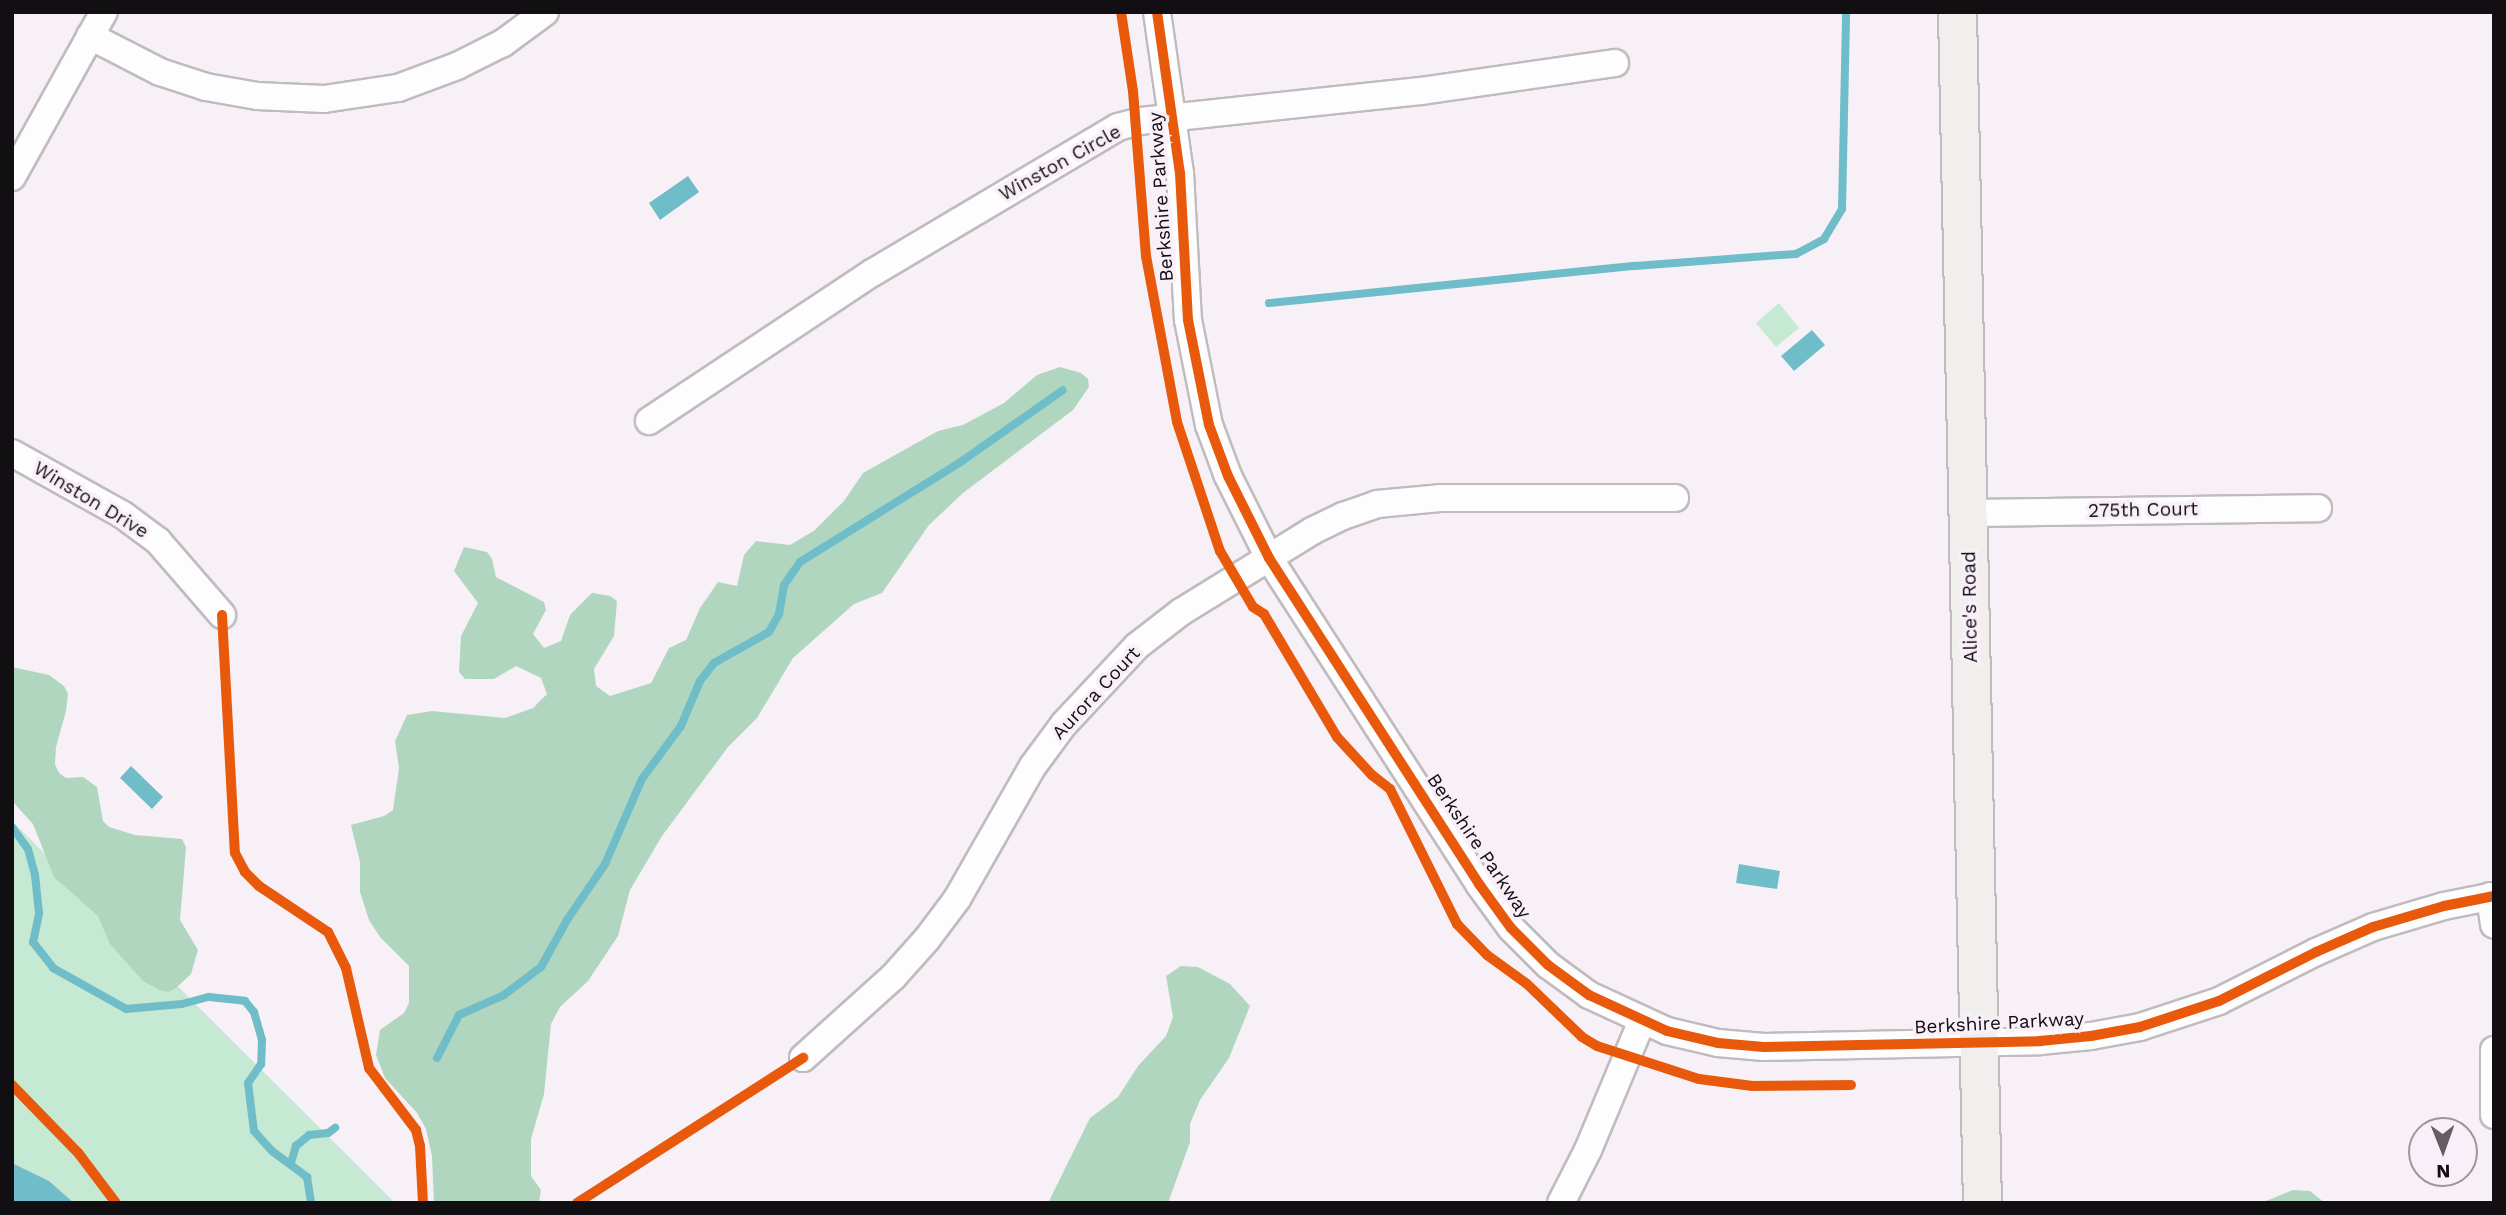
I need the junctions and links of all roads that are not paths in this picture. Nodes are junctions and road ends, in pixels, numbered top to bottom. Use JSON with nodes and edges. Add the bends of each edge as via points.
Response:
{"nodes":[{"id":1,"x":104,"y":12,"type":"edge"},
{"id":2,"x":545,"y":12,"type":"edge"},
{"id":3,"x":1157,"y":12,"type":"edge"},
{"id":4,"x":1957,"y":12,"type":"edge"},
{"id":5,"x":90,"y":36,"type":"junction"},
{"id":6,"x":1615,"y":63,"type":"dead end"},
{"id":7,"x":1173,"y":117,"type":"junction"},
{"id":8,"x":12,"y":177,"type":"edge"},
{"id":9,"x":649,"y":421,"type":"dead end"},
{"id":10,"x":12,"y":453,"type":"edge"},
{"id":11,"x":1675,"y":498,"type":"dead end"},
{"id":12,"x":2318,"y":508,"type":"dead end"},
{"id":13,"x":1968,"y":513,"type":"junction"},
{"id":14,"x":1269,"y":558,"type":"junction"},
{"id":15,"x":222,"y":615,"type":"dead end"},
{"id":16,"x":2492,"y":896,"type":"edge"},
{"id":17,"x":2494,"y":925,"type":"edge"},
{"id":18,"x":1642,"y":1021,"type":"junction"},
{"id":19,"x":1979,"y":1043,"type":"junction"},
{"id":20,"x":2494,"y":1050,"type":"edge"},
{"id":21,"x":803,"y":1058,"type":"dead end"},
{"id":22,"x":2494,"y":1115,"type":"edge"},
{"id":23,"x":1561,"y":1203,"type":"edge"},
{"id":24,"x":1982,"y":1203,"type":"edge"}],
"edges":[{"from":1,"to":5,"type":"street"},
{"from":2,"to":5,"type":"street","via":[[503,43],[457,66],[398,88],[324,99],[257,96],[206,87],[160,72]]},
{"from":3,"to":7,"type":"street","name":"Berkshire Parkway"},
{"from":4,"to":13,"type":"main road","name":"Alice's Road"},
{"from":5,"to":8,"type":"street"},
{"from":6,"to":7,"type":"street","name":"Winston Circle","via":[[1421,91]]},
{"from":7,"to":9,"type":"street","name":"Winston Circle","via":[[1118,127],[1093,141],[872,273]]},
{"from":7,"to":14,"type":"street","name":"Berkshire Parkway","via":[[1196,373],[1228,476]]},
{"from":10,"to":15,"type":"street","name":"Winston Drive","via":[[123,514],[158,541]]},
{"from":11,"to":14,"type":"street","name":"Aurora Court","via":[[1409,499],[1343,516]]},
{"from":12,"to":13,"type":"street","name":"275th Court"},
{"from":13,"to":19,"type":"main road","name":"Alice's Road"},
{"from":14,"to":18,"type":"street","name":"Berkshire Parkway","via":[[1511,928],[1548,965],[1589,995]]},
{"from":14,"to":21,"type":"street","name":"Aurora Court","via":[[1181,612],[1099,683],[1033,766],[984,856],[928,939]]},
{"from":16,"to":17,"type":"street"},
{"from":16,"to":19,"type":"street","name":"Berkshire Parkway","via":[[2373,927],[2219,1001],[2140,1027],[2091,1036]]},
{"from":18,"to":19,"type":"street","name":"Berkshire Parkway","via":[[1718,1043],[1764,1047]]},
{"from":18,"to":23,"type":"street"},
{"from":19,"to":24,"type":"main road","name":"Alice's Road"},
{"from":20,"to":22,"type":"street"}]}
